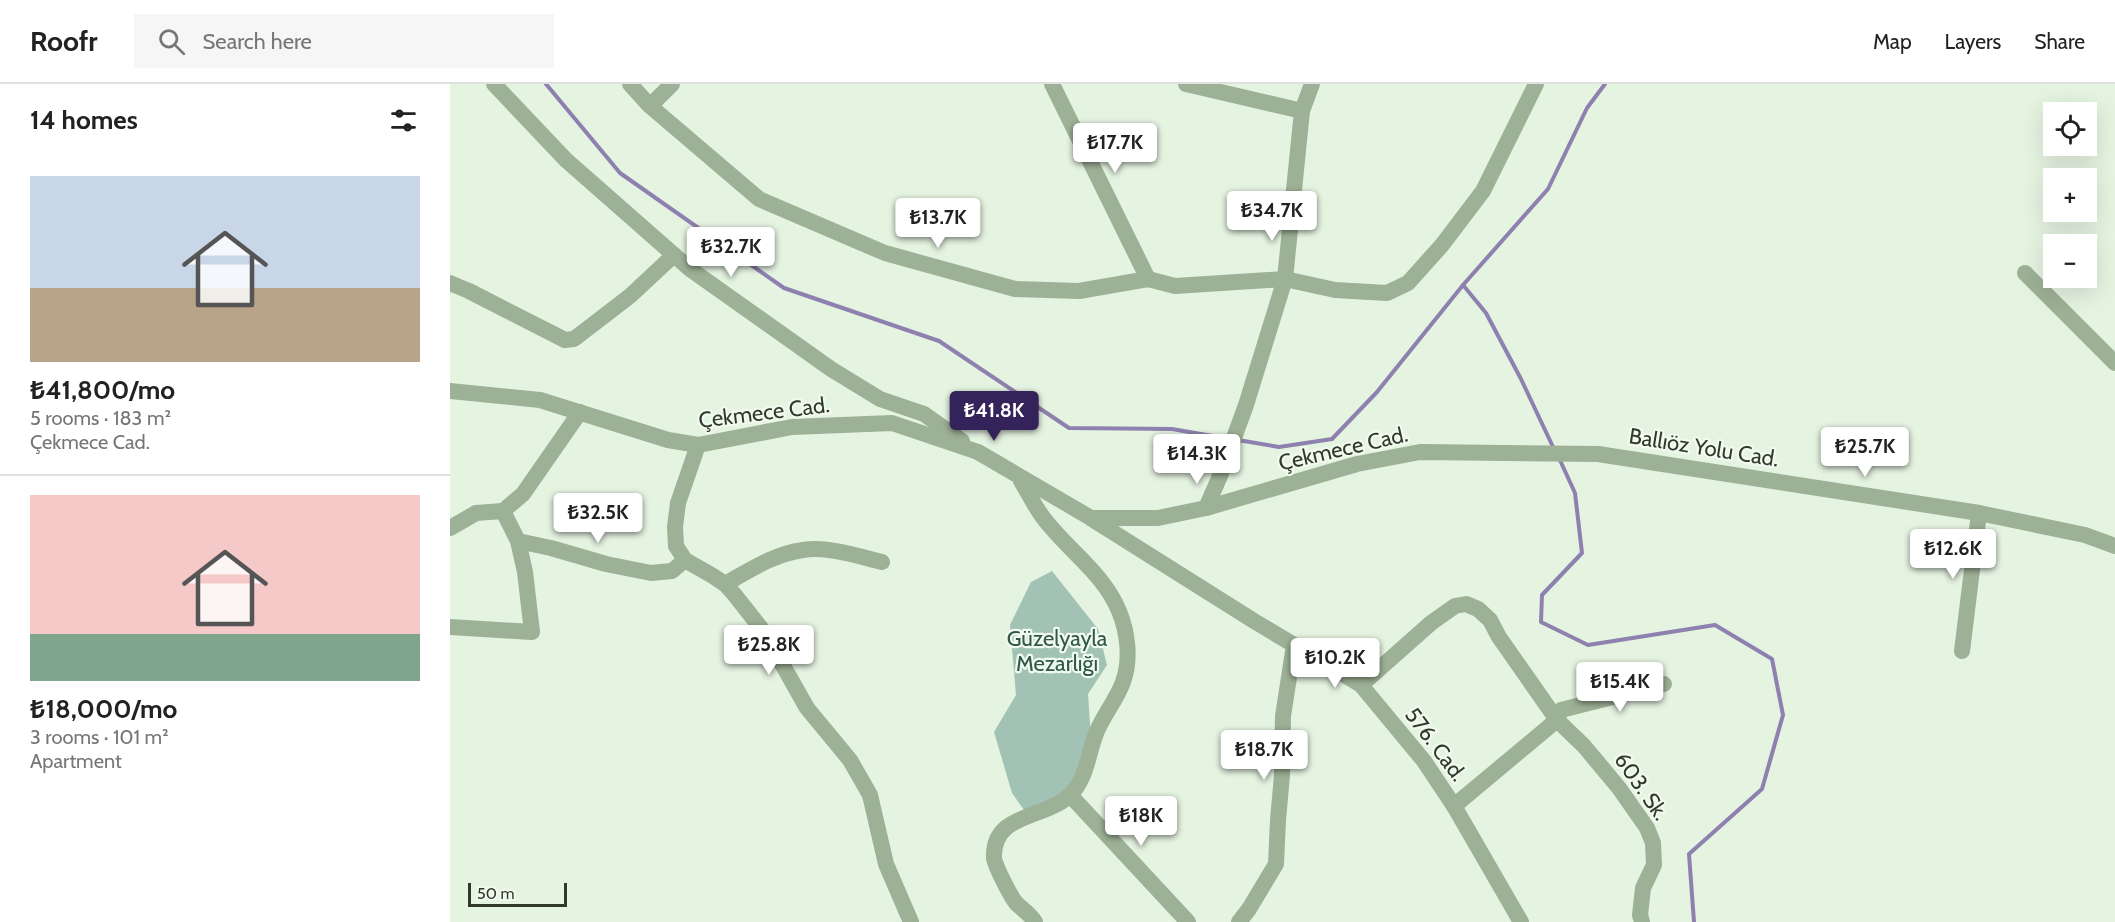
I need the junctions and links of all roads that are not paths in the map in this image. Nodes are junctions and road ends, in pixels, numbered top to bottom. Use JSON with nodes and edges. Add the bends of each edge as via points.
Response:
{"nodes":[{"id":1,"x":494,"y":84,"type":"edge"},
{"id":2,"x":630,"y":84,"type":"edge"},
{"id":3,"x":672,"y":84,"type":"edge"},
{"id":4,"x":1052,"y":84,"type":"edge"},
{"id":5,"x":1186,"y":84,"type":"edge"},
{"id":6,"x":1312,"y":84,"type":"edge"},
{"id":7,"x":1536,"y":84,"type":"edge"},
{"id":8,"x":650,"y":106,"type":"junction"},
{"id":9,"x":1302,"y":111,"type":"junction"},
{"id":10,"x":674,"y":255,"type":"junction"},
{"id":11,"x":2025,"y":273,"type":"dead end"},
{"id":12,"x":1148,"y":279,"type":"junction"},
{"id":13,"x":1285,"y":279,"type":"junction"},
{"id":14,"x":450,"y":283,"type":"edge"},
{"id":15,"x":2115,"y":363,"type":"edge"},
{"id":16,"x":450,"y":391,"type":"edge"},
{"id":17,"x":580,"y":412,"type":"junction"},
{"id":18,"x":698,"y":445,"type":"junction"},
{"id":19,"x":978,"y":452,"type":"junction"},
{"id":20,"x":1603,"y":454,"type":"joint"},
{"id":21,"x":1019,"y":478,"type":"junction"},
{"id":22,"x":1206,"y":508,"type":"junction"},
{"id":23,"x":503,"y":511,"type":"junction"},
{"id":24,"x":1979,"y":513,"type":"junction"},
{"id":25,"x":1091,"y":518,"type":"junction"},
{"id":26,"x":450,"y":528,"type":"edge"},
{"id":27,"x":518,"y":541,"type":"junction"},
{"id":28,"x":2115,"y":546,"type":"edge"},
{"id":29,"x":685,"y":560,"type":"junction"},
{"id":30,"x":882,"y":562,"type":"dead end"},
{"id":31,"x":725,"y":584,"type":"junction"},
{"id":32,"x":450,"y":627,"type":"edge"},
{"id":33,"x":1294,"y":645,"type":"junction"},
{"id":34,"x":1962,"y":651,"type":"dead end"},
{"id":35,"x":1664,"y":684,"type":"dead end"},
{"id":36,"x":1361,"y":685,"type":"junction"},
{"id":37,"x":1557,"y":720,"type":"junction"},
{"id":38,"x":1070,"y":795,"type":"junction"},
{"id":39,"x":1454,"y":806,"type":"junction"},
{"id":40,"x":911,"y":922,"type":"edge"},
{"id":41,"x":1035,"y":922,"type":"edge"},
{"id":42,"x":1188,"y":922,"type":"edge"},
{"id":43,"x":1239,"y":922,"type":"edge"},
{"id":44,"x":1521,"y":922,"type":"edge"},
{"id":45,"x":1642,"y":922,"type":"edge"}],
"edges":[{"from":1,"to":10,"type":"street","via":[[566,160]]},
{"from":2,"to":8,"type":"street"},
{"from":3,"to":8,"type":"street"},
{"from":4,"to":12,"type":"street"},
{"from":5,"to":9,"type":"street"},
{"from":6,"to":9,"type":"street"},
{"from":7,"to":13,"type":"street","via":[[1483,190],[1442,246],[1408,283],[1387,293],[1368,293]]},
{"from":8,"to":12,"type":"street","via":[[759,199],[885,253],[1015,289],[1079,291]]},
{"from":9,"to":13,"type":"street"},
{"from":10,"to":14,"type":"street","via":[[630,296],[574,339],[565,340]]},
{"from":10,"to":19,"type":"street","via":[[831,369],[880,399],[924,414]]},
{"from":11,"to":15,"type":"street"},
{"from":12,"to":13,"type":"street","via":[[1175,286]]},
{"from":13,"to":22,"type":"street","via":[[1246,405]]},
{"from":16,"to":17,"type":"street","name":"Çekmece Cad.","via":[[540,400]]},
{"from":17,"to":18,"type":"street","name":"Çekmece Cad.","via":[[668,440]]},
{"from":17,"to":23,"type":"street","via":[[523,495]]},
{"from":18,"to":19,"type":"street","name":"Çekmece Cad.","via":[[792,427],[892,423]]},
{"from":18,"to":29,"type":"street","via":[[678,503],[675,527],[676,546]]},
{"from":19,"to":21,"type":"street","name":"Çekmece Cad."},
{"from":20,"to":22,"type":"street","name":"Çekmece Cad.","via":[[1420,452],[1357,464]]},
{"from":20,"to":24,"type":"street","name":"Ballıöz Yolu Cad."},
{"from":21,"to":25,"type":"street","name":"Çekmece Cad."},
{"from":21,"to":38,"type":"street","via":[[1043,517],[1102,582],[1119,611],[1128,650],[1123,682],[1096,732],[1080,782]]},
{"from":22,"to":25,"type":"street","name":"Çekmece Cad.","via":[[1158,518]]},
{"from":23,"to":26,"type":"street","via":[[476,513]]},
{"from":23,"to":27,"type":"street"},
{"from":24,"to":28,"type":"street","name":"Ballıöz Yolu Cad.","via":[[2085,535]]},
{"from":24,"to":34,"type":"street"},
{"from":25,"to":33,"type":"street","name":"576. Cad."},
{"from":27,"to":29,"type":"street","via":[[651,573],[672,570]]},
{"from":27,"to":32,"type":"street","via":[[532,632]]},
{"from":29,"to":31,"type":"street"},
{"from":30,"to":31,"type":"street","via":[[803,550],[766,560]]},
{"from":31,"to":40,"type":"street","via":[[764,632],[807,708],[850,760],[870,795],[886,864]]},
{"from":33,"to":36,"type":"street","name":"576. Cad."},
{"from":33,"to":43,"type":"street","via":[[1283,716],[1276,864]]},
{"from":35,"to":37,"type":"street","via":[[1560,710]]},
{"from":36,"to":37,"type":"street","name":"603. Sk.","via":[[1431,623],[1455,606],[1466,604],[1490,620]]},
{"from":36,"to":39,"type":"street","name":"576. Cad.","via":[[1424,761]]},
{"from":37,"to":39,"type":"street"},
{"from":37,"to":45,"type":"street","name":"603. Sk.","via":[[1619,788],[1647,828],[1653,843],[1654,865],[1643,888]]},
{"from":38,"to":41,"type":"street","via":[[1049,809],[1019,819],[997,839],[994,860],[1014,901]]},
{"from":38,"to":42,"type":"street"},
{"from":39,"to":44,"type":"street","name":"576. Cad."}]}
